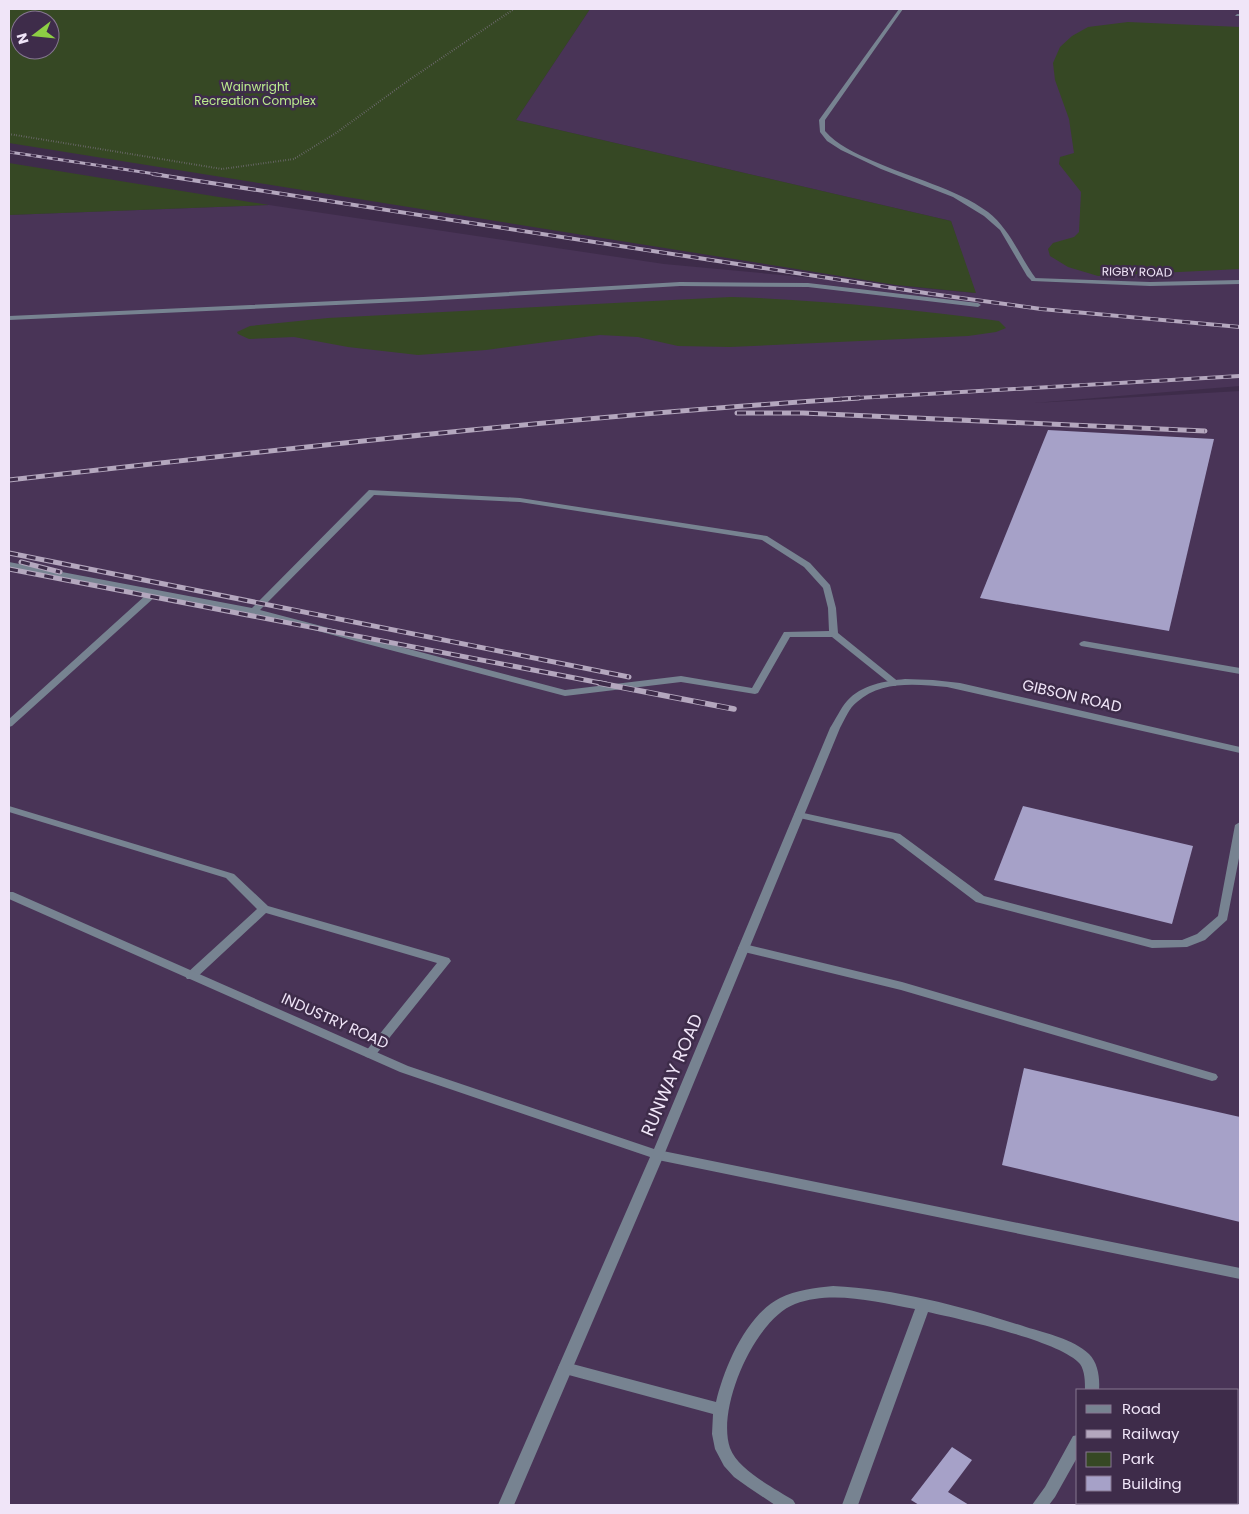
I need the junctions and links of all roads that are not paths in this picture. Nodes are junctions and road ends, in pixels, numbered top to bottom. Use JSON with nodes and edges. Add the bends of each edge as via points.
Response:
{"nodes":[{"id":1,"x":901,"y":9,"type":"edge"},
{"id":2,"x":1240,"y":282,"type":"edge"},
{"id":3,"x":978,"y":305,"type":"dead end"},
{"id":4,"x":9,"y":318,"type":"edge"},
{"id":5,"x":9,"y":565,"type":"edge"},
{"id":6,"x":154,"y":593,"type":"junction"},
{"id":7,"x":254,"y":611,"type":"junction"},
{"id":8,"x":834,"y":634,"type":"junction"},
{"id":9,"x":1084,"y":644,"type":"dead end"},
{"id":10,"x":1240,"y":671,"type":"edge"},
{"id":11,"x":895,"y":683,"type":"junction"},
{"id":12,"x":9,"y":724,"type":"edge"},
{"id":13,"x":1240,"y":750,"type":"edge"},
{"id":14,"x":9,"y":809,"type":"edge"},
{"id":15,"x":799,"y":815,"type":"junction"},
{"id":16,"x":1240,"y":824,"type":"edge"},
{"id":17,"x":9,"y":896,"type":"edge"},
{"id":18,"x":264,"y":909,"type":"junction"},
{"id":19,"x":744,"y":948,"type":"junction"},
{"id":20,"x":191,"y":976,"type":"junction"},
{"id":21,"x":370,"y":1054,"type":"junction"},
{"id":22,"x":1212,"y":1077,"type":"dead end"},
{"id":23,"x":658,"y":1155,"type":"junction"},
{"id":24,"x":1240,"y":1274,"type":"edge"},
{"id":25,"x":923,"y":1305,"type":"junction"},
{"id":26,"x":565,"y":1368,"type":"junction"},
{"id":27,"x":1092,"y":1389,"type":"edge"},
{"id":28,"x":721,"y":1410,"type":"junction"},
{"id":29,"x":1076,"y":1445,"type":"edge"},
{"id":30,"x":506,"y":1505,"type":"edge"},
{"id":31,"x":788,"y":1505,"type":"edge"},
{"id":32,"x":850,"y":1505,"type":"edge"},
{"id":33,"x":1040,"y":1505,"type":"edge"}],
"edges":[{"from":1,"to":2,"type":"street","name":"RIGBY ROAD","via":[[822,120],[822,131],[829,139],[853,153],[955,196],[984,213],[1003,230],[1034,280],[1142,284]]},
{"from":3,"to":4,"type":"street","via":[[808,285],[680,284],[423,300]]},
{"from":5,"to":6,"type":"street"},
{"from":6,"to":7,"type":"street"},
{"from":6,"to":12,"type":"street"},
{"from":7,"to":8,"type":"street","via":[[565,693],[680,679],[755,691],[787,634]]},
{"from":7,"to":8,"type":"street","via":[[372,492],[520,500],[764,538],[808,565],[827,587]]},
{"from":8,"to":11,"type":"street"},
{"from":9,"to":10,"type":"street"},
{"from":11,"to":13,"type":"street","name":"GIBSON ROAD","via":[[926,681],[960,686]]},
{"from":11,"to":15,"type":"street","name":"RUNWAY ROAD","via":[[866,692],[848,706]]},
{"from":14,"to":18,"type":"street","via":[[230,876]]},
{"from":15,"to":16,"type":"street","via":[[896,836],[980,899],[1152,944],[1183,944],[1201,937],[1223,917]]},
{"from":15,"to":19,"type":"street","name":"RUNWAY ROAD"},
{"from":17,"to":20,"type":"street","name":"INDUSTRY ROAD"},
{"from":18,"to":20,"type":"street"},
{"from":18,"to":21,"type":"street","via":[[446,961]]},
{"from":19,"to":22,"type":"street","via":[[902,986]]},
{"from":19,"to":23,"type":"street","name":"RUNWAY ROAD"},
{"from":20,"to":21,"type":"street","name":"INDUSTRY ROAD"},
{"from":21,"to":23,"type":"street","name":"INDUSTRY ROAD","via":[[404,1070]]},
{"from":23,"to":24,"type":"street","name":"INDUSTRY ROAD"},
{"from":23,"to":26,"type":"street","name":"RUNWAY ROAD"},
{"from":25,"to":27,"type":"street","via":[[1034,1334],[1067,1347],[1084,1358],[1093,1377]]},
{"from":25,"to":28,"type":"street","via":[[835,1292],[794,1299],[778,1306],[762,1322],[732,1370]]},
{"from":25,"to":32,"type":"street"},
{"from":26,"to":28,"type":"street"},
{"from":26,"to":30,"type":"street","name":"RUNWAY ROAD"},
{"from":28,"to":31,"type":"street","via":[[718,1434],[724,1454],[741,1474]]},
{"from":29,"to":33,"type":"street"}]}
